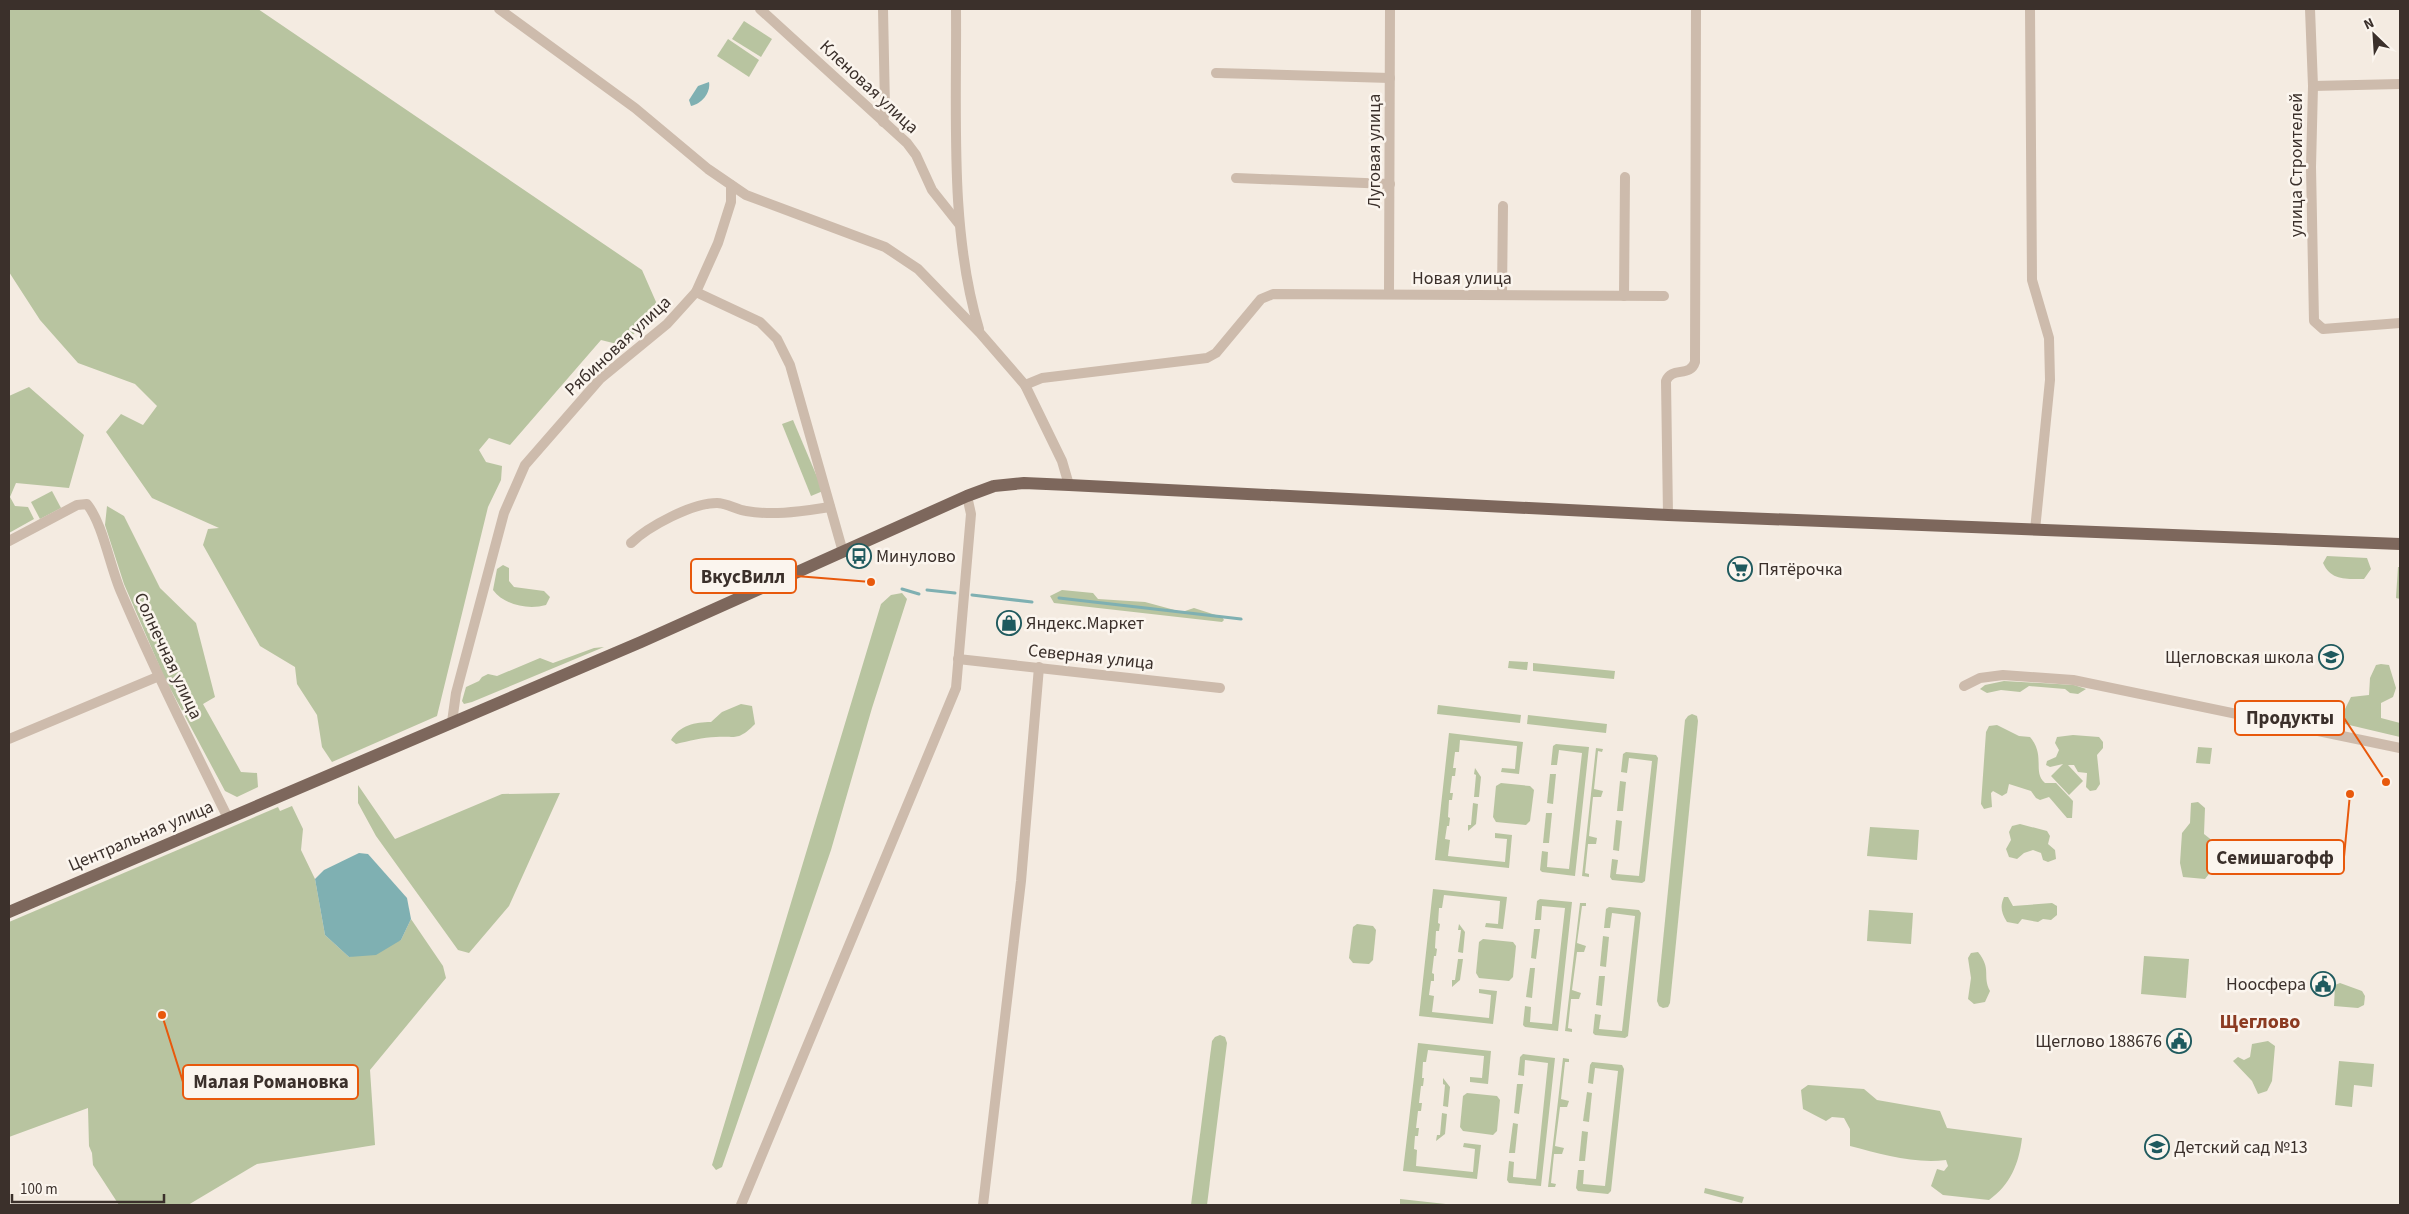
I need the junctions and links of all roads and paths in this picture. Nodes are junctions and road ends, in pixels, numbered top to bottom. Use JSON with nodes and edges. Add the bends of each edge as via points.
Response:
{"nodes":[{"id":1,"x":498,"y":9,"type":"edge"},
{"id":2,"x":760,"y":9,"type":"edge"},
{"id":3,"x":883,"y":9,"type":"edge"},
{"id":4,"x":956,"y":9,"type":"edge"},
{"id":5,"x":1390,"y":9,"type":"edge"},
{"id":6,"x":1696,"y":9,"type":"edge"},
{"id":7,"x":2030,"y":9,"type":"edge"},
{"id":8,"x":2310,"y":9,"type":"edge"},
{"id":9,"x":1216,"y":73,"type":"dead end"},
{"id":10,"x":1390,"y":78,"type":"junction"},
{"id":11,"x":2400,"y":84,"type":"edge"},
{"id":12,"x":2313,"y":86,"type":"junction"},
{"id":13,"x":883,"y":122,"type":"junction"},
{"id":14,"x":1625,"y":177,"type":"dead end"},
{"id":15,"x":1236,"y":178,"type":"dead end"},
{"id":16,"x":1390,"y":184,"type":"junction"},
{"id":17,"x":731,"y":185,"type":"junction"},
{"id":18,"x":1503,"y":206,"type":"dead end"},
{"id":19,"x":959,"y":224,"type":"junction"},
{"id":20,"x":696,"y":292,"type":"junction"},
{"id":21,"x":1389,"y":294,"type":"junction"},
{"id":22,"x":1502,"y":294,"type":"junction"},
{"id":23,"x":1624,"y":296,"type":"junction"},
{"id":24,"x":1664,"y":296,"type":"dead end"},
{"id":25,"x":2400,"y":324,"type":"edge"},
{"id":26,"x":980,"y":333,"type":"junction"},
{"id":27,"x":1025,"y":385,"type":"junction"},
{"id":28,"x":1069,"y":485,"type":"junction"},
{"id":29,"x":967,"y":496,"type":"junction"},
{"id":30,"x":830,"y":507,"type":"junction"},
{"id":31,"x":1668,"y":515,"type":"junction"},
{"id":32,"x":2035,"y":530,"type":"junction"},
{"id":33,"x":9,"y":541,"type":"edge"},
{"id":34,"x":631,"y":543,"type":"dead end"},
{"id":35,"x":2400,"y":544,"type":"edge"},
{"id":36,"x":843,"y":552,"type":"junction"},
{"id":37,"x":958,"y":659,"type":"junction"},
{"id":38,"x":1040,"y":668,"type":"junction"},
{"id":39,"x":157,"y":676,"type":"junction"},
{"id":40,"x":1964,"y":686,"type":"dead end"},
{"id":41,"x":1220,"y":688,"type":"dead end"},
{"id":42,"x":452,"y":722,"type":"junction"},
{"id":43,"x":9,"y":739,"type":"edge"},
{"id":44,"x":2400,"y":748,"type":"edge"},
{"id":45,"x":228,"y":818,"type":"junction"},
{"id":46,"x":9,"y":912,"type":"edge"},
{"id":47,"x":741,"y":1205,"type":"edge"},
{"id":48,"x":983,"y":1205,"type":"edge"}],
"edges":[{"from":1,"to":17,"type":"street","via":[[635,108]]},
{"from":2,"to":13,"type":"street","name":"Кленовая улица"},
{"from":3,"to":13,"type":"street"},
{"from":4,"to":19,"type":"street"},
{"from":5,"to":10,"type":"street","name":"Луговая улица"},
{"from":6,"to":31,"type":"street","via":[[1695,362],[1688,372],[1674,372],[1666,381]]},
{"from":7,"to":32,"type":"street","via":[[2032,280],[2049,338],[2050,380]]},
{"from":8,"to":12,"type":"street","name":"улица Строителей"},
{"from":9,"to":10,"type":"street"},
{"from":10,"to":16,"type":"street","name":"Луговая улица"},
{"from":11,"to":12,"type":"street"},
{"from":12,"to":25,"type":"street","name":"улица Строителей","via":[[2314,321],[2323,329]]},
{"from":13,"to":19,"type":"street","name":"Кленовая улица","via":[[907,143],[932,190]]},
{"from":14,"to":23,"type":"street"},
{"from":15,"to":16,"type":"street"},
{"from":16,"to":21,"type":"street","name":"Луговая улица"},
{"from":17,"to":20,"type":"street","name":"Рябиновая улица","via":[[731,202],[718,243]]},
{"from":17,"to":26,"type":"street","via":[[778,209],[885,246],[918,269]]},
{"from":18,"to":22,"type":"street"},
{"from":19,"to":26,"type":"street","via":[[972,306]]},
{"from":20,"to":30,"type":"street","via":[[760,322],[777,339],[790,365]]},
{"from":20,"to":42,"type":"street","name":"Рябиновая улица","via":[[667,324],[600,379],[525,465],[504,513],[456,693]]},
{"from":21,"to":22,"type":"street","name":"Новая улица"},
{"from":21,"to":27,"type":"street","name":"Новая улица","via":[[1272,294],[1261,300],[1216,353],[1207,358],[1042,378]]},
{"from":22,"to":23,"type":"street","name":"Новая улица"},
{"from":23,"to":24,"type":"street","name":"Новая улица"},
{"from":26,"to":27,"type":"street"},
{"from":27,"to":28,"type":"street","via":[[1062,461]]},
{"from":28,"to":29,"type":"main road","name":"Центральная улица","via":[[1024,483],[994,486]]},
{"from":28,"to":31,"type":"main road","name":"Центральная улица"},
{"from":29,"to":36,"type":"main road","name":"Центральная улица"},
{"from":29,"to":37,"type":"street","via":[[971,514]]},
{"from":30,"to":34,"type":"street","via":[[786,514],[746,511],[718,503],[699,506],[644,531]]},
{"from":30,"to":36,"type":"street"},
{"from":31,"to":32,"type":"main road","name":"Центральная улица"},
{"from":32,"to":35,"type":"main road","name":"Центральная улица"},
{"from":33,"to":39,"type":"street","name":"Солнечная улица","via":[[77,505],[87,504],[94,512],[112,571]]},
{"from":36,"to":42,"type":"main road","name":"Центральная улица"},
{"from":37,"to":38,"type":"street","name":"Северная улица"},
{"from":37,"to":47,"type":"street","via":[[956,688]]},
{"from":38,"to":41,"type":"street","name":"Северная улица"},
{"from":38,"to":48,"type":"street","via":[[1021,881]]},
{"from":39,"to":43,"type":"street"},
{"from":39,"to":45,"type":"street","name":"Солнечная улица"},
{"from":40,"to":44,"type":"street","via":[[1980,678],[2003,676],[2073,680]]},
{"from":42,"to":45,"type":"main road","name":"Центральная улица"},
{"from":45,"to":46,"type":"main road","name":"Центральная улица"}]}
